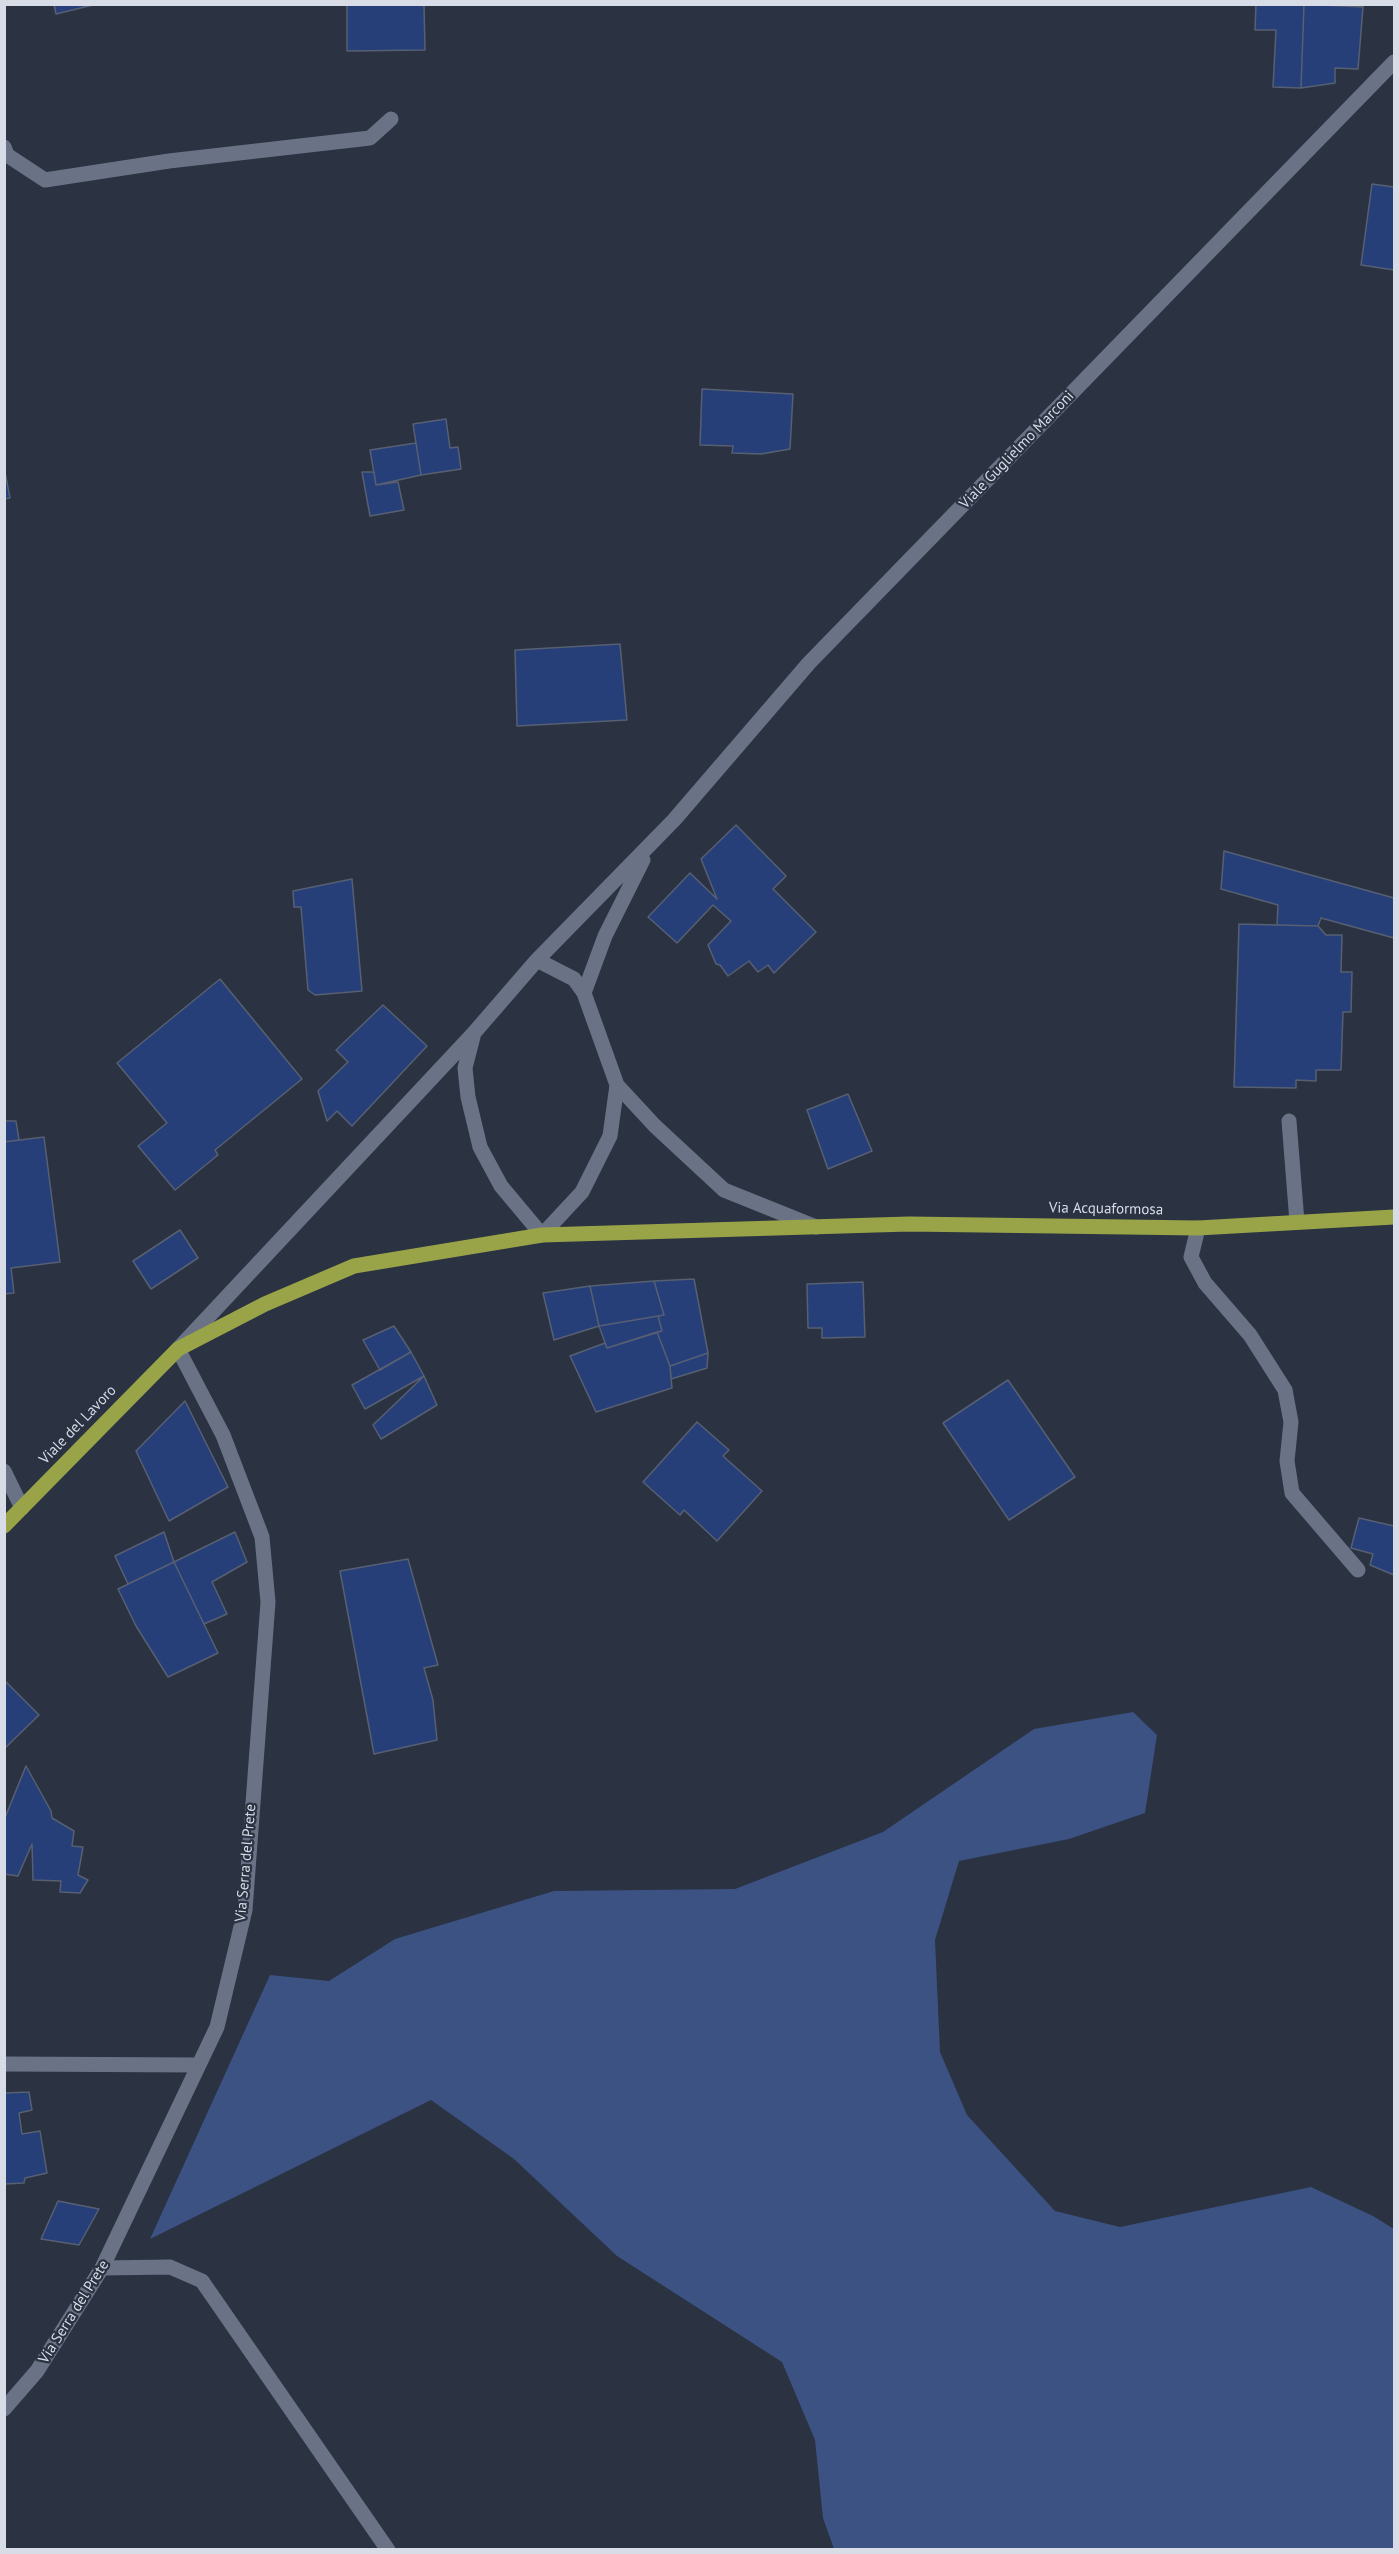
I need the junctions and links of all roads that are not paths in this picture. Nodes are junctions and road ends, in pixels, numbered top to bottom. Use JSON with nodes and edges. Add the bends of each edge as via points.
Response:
{"nodes":[{"id":1,"x":1395,"y":63,"type":"edge"},
{"id":2,"x":391,"y":118,"type":"dead end"},
{"id":3,"x":4,"y":147,"type":"edge"},
{"id":4,"x":650,"y":846,"type":"junction"},
{"id":5,"x":537,"y":960,"type":"junction"},
{"id":6,"x":584,"y":993,"type":"junction"},
{"id":7,"x":473,"y":1034,"type":"junction"},
{"id":8,"x":616,"y":1085,"type":"junction"},
{"id":9,"x":1289,"y":1121,"type":"dead end"},
{"id":10,"x":1395,"y":1217,"type":"edge"},
{"id":11,"x":1297,"y":1222,"type":"junction"},
{"id":12,"x":816,"y":1227,"type":"junction"},
{"id":13,"x":1198,"y":1228,"type":"junction"},
{"id":14,"x":542,"y":1236,"type":"junction"},
{"id":15,"x":178,"y":1349,"type":"junction"},
{"id":16,"x":4,"y":1471,"type":"edge"},
{"id":17,"x":22,"y":1508,"type":"junction"},
{"id":18,"x":4,"y":1526,"type":"edge"},
{"id":19,"x":1358,"y":1570,"type":"dead end"},
{"id":20,"x":4,"y":2064,"type":"edge"},
{"id":21,"x":198,"y":2065,"type":"junction"},
{"id":22,"x":102,"y":2268,"type":"junction"},
{"id":23,"x":4,"y":2409,"type":"edge"},
{"id":24,"x":388,"y":2550,"type":"edge"}],
"edges":[{"from":1,"to":4,"type":"main road","name":"Viale Guglielmo Marconi","via":[[809,663]]},
{"from":2,"to":3,"type":"main road","via":[[370,138],[45,180],[8,155]]},
{"from":4,"to":5,"type":"main road"},
{"from":4,"to":6,"type":"main road","via":[[605,936]]},
{"from":5,"to":6,"type":"main road","via":[[574,979]]},
{"from":5,"to":7,"type":"main road"},
{"from":6,"to":8,"type":"main road"},
{"from":7,"to":14,"type":"main road","via":[[465,1068],[480,1147],[501,1186]]},
{"from":7,"to":15,"type":"main road"},
{"from":8,"to":12,"type":"main road","via":[[724,1190]]},
{"from":8,"to":14,"type":"main road","via":[[610,1136],[582,1192]]},
{"from":9,"to":11,"type":"main road"},
{"from":10,"to":11,"type":"main road","name":"Via Acquaformosa"},
{"from":11,"to":13,"type":"main road","name":"Via Acquaformosa"},
{"from":12,"to":13,"type":"main road","name":"Via Acquaformosa","via":[[909,1224]]},
{"from":12,"to":14,"type":"main road","name":"Via Acquaformosa"},
{"from":13,"to":19,"type":"main road","via":[[1191,1257],[1205,1283],[1250,1335],[1285,1390],[1292,1422],[1287,1461],[1292,1493]]},
{"from":14,"to":15,"type":"main road","name":"Viale del Lavoro","via":[[354,1266],[265,1304]]},
{"from":15,"to":17,"type":"main road","name":"Viale del Lavoro"},
{"from":15,"to":21,"type":"main road","name":"Via Serra del Prete","via":[[223,1435],[262,1538],[268,1602],[245,1910],[217,2027]]},
{"from":16,"to":17,"type":"main road"},
{"from":17,"to":18,"type":"main road","name":"Viale del Lavoro"},
{"from":20,"to":21,"type":"main road"},
{"from":21,"to":22,"type":"main road","name":"Via Serra del Prete"},
{"from":22,"to":23,"type":"main road","name":"Via Serra del Prete","via":[[37,2371]]},
{"from":22,"to":24,"type":"main road","via":[[170,2267],[202,2281]]}]}
